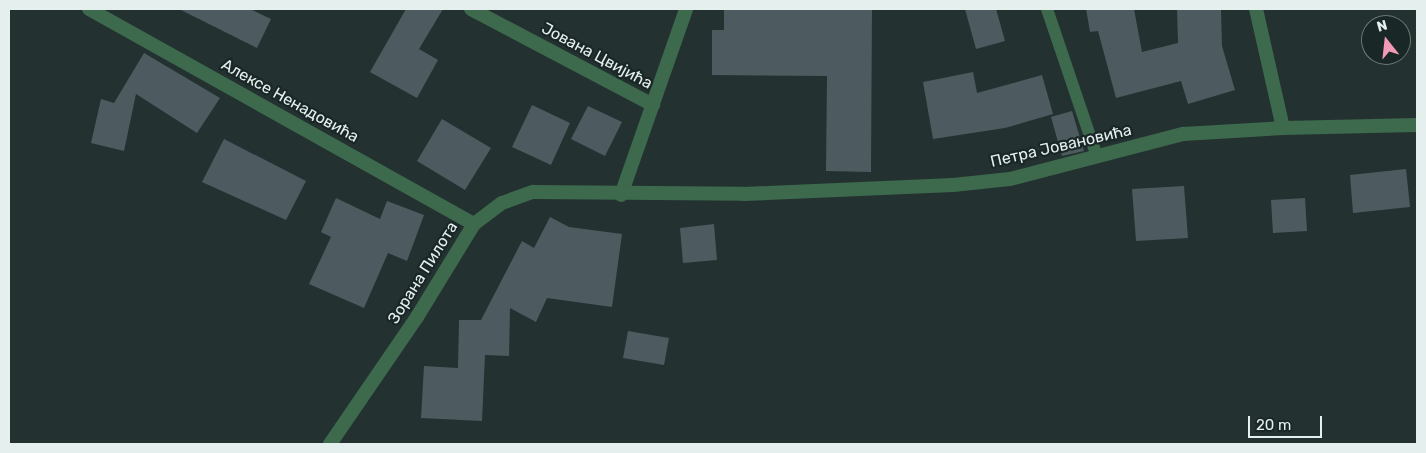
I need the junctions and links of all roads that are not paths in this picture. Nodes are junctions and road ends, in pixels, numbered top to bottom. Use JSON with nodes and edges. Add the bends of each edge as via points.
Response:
{"nodes":[{"id":1,"x":89,"y":9,"type":"edge"},
{"id":2,"x":471,"y":9,"type":"edge"},
{"id":3,"x":686,"y":9,"type":"edge"},
{"id":4,"x":1047,"y":9,"type":"edge"},
{"id":5,"x":1256,"y":9,"type":"edge"},
{"id":6,"x":653,"y":105,"type":"junction"},
{"id":7,"x":1417,"y":125,"type":"edge"},
{"id":8,"x":1283,"y":128,"type":"junction"},
{"id":9,"x":1097,"y":157,"type":"junction"},
{"id":10,"x":622,"y":195,"type":"junction"},
{"id":11,"x":474,"y":224,"type":"junction"},
{"id":12,"x":330,"y":444,"type":"edge"}],
"edges":[{"from":1,"to":11,"type":"street","name":"Алексе Ненадовића"},
{"from":2,"to":6,"type":"street","name":"Јована Цвијића"},
{"from":3,"to":6,"type":"street"},
{"from":4,"to":9,"type":"lane"},
{"from":5,"to":8,"type":"street"},
{"from":6,"to":10,"type":"street"},
{"from":7,"to":8,"type":"street","name":"Петра Јовановића"},
{"from":8,"to":9,"type":"street","name":"Петра Јовановића","via":[[1183,134]]},
{"from":9,"to":10,"type":"street","name":"Петра Јовановића","via":[[1010,179],[953,184],[744,194]]},
{"from":10,"to":11,"type":"street","name":"Зорана Пилота","via":[[533,192],[502,203]]},
{"from":11,"to":12,"type":"street","name":"Зорана Пилота","via":[[417,318]]}]}
